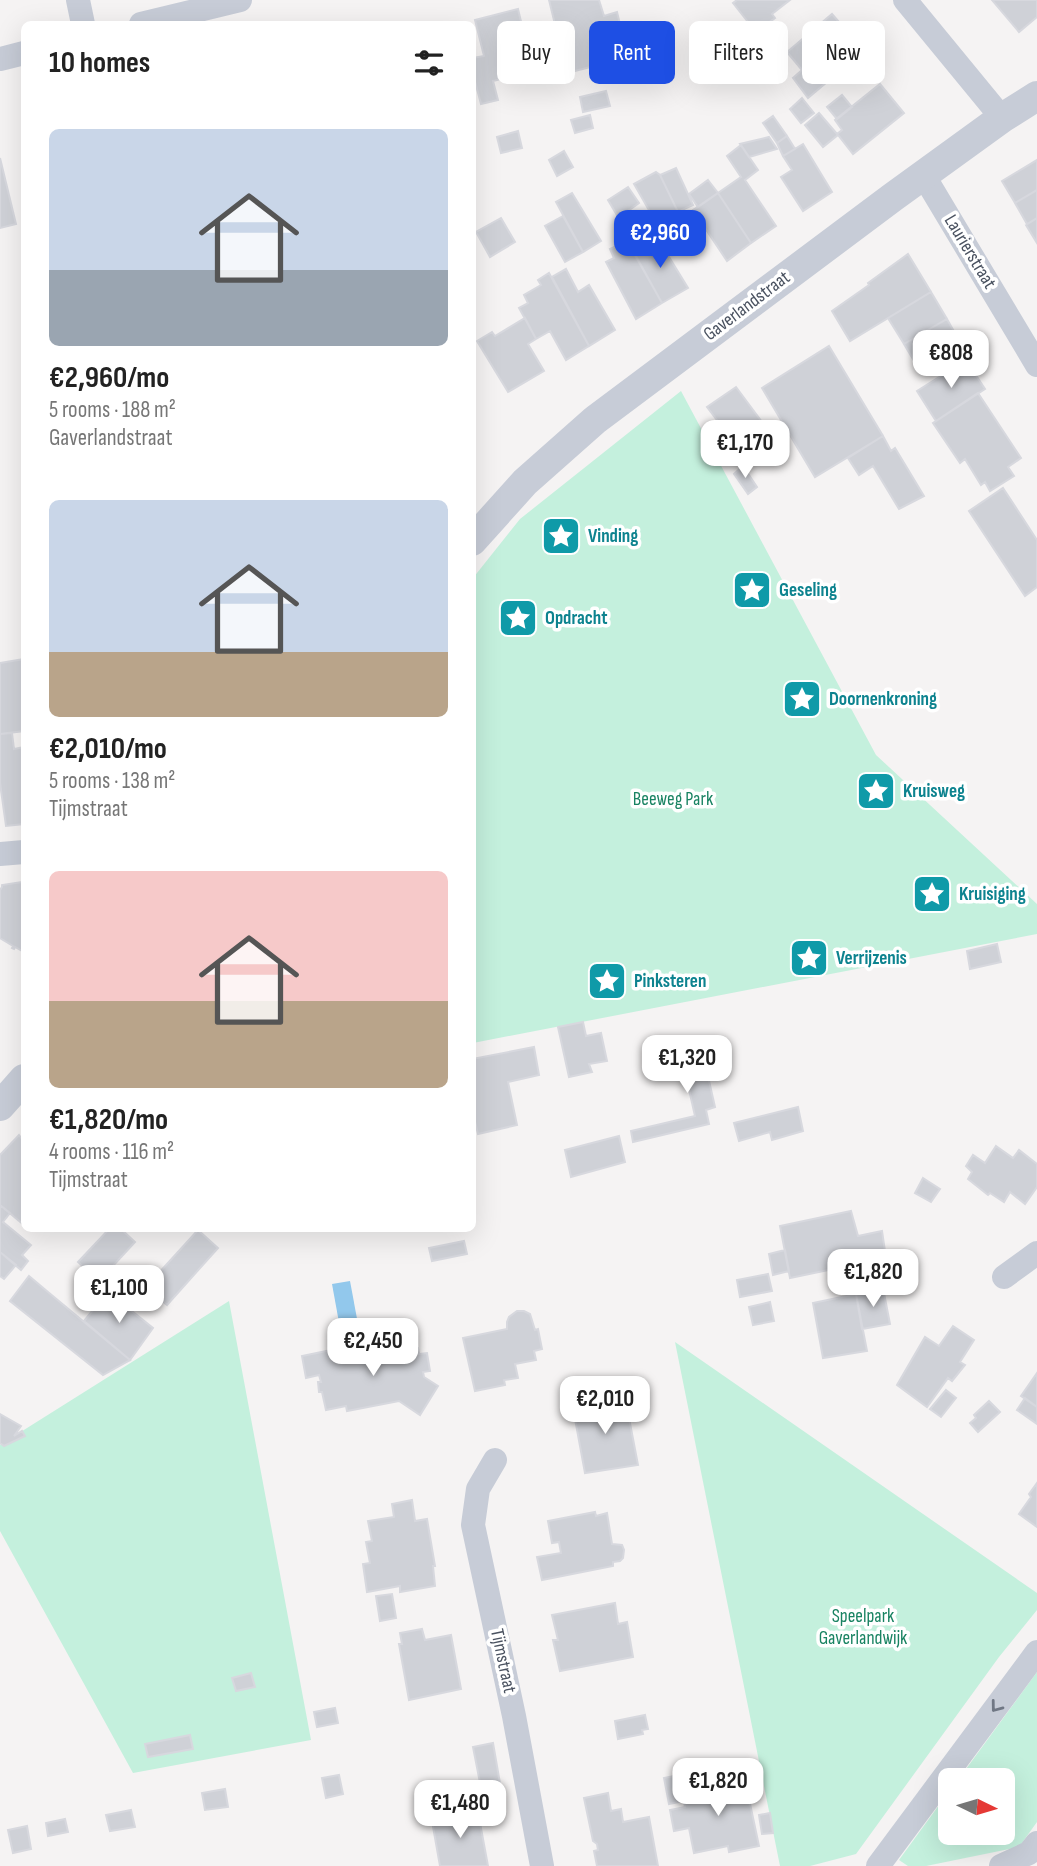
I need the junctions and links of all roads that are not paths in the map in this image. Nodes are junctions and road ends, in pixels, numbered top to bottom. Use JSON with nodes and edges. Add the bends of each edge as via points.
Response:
{"nodes":[{"id":1,"x":78,"y":0,"type":"edge"},
{"id":2,"x":240,"y":0,"type":"edge"},
{"id":3,"x":905,"y":0,"type":"edge"},
{"id":4,"x":82,"y":21,"type":"edge"},
{"id":5,"x":153,"y":21,"type":"edge"},
{"id":6,"x":21,"y":54,"type":"edge"},
{"id":7,"x":0,"y":59,"type":"edge"},
{"id":8,"x":1037,"y":96,"type":"edge"},
{"id":9,"x":1002,"y":118,"type":"junction"},
{"id":10,"x":924,"y":176,"type":"junction"},
{"id":11,"x":1037,"y":365,"type":"edge"},
{"id":12,"x":476,"y":536,"type":"edge"},
{"id":13,"x":21,"y":852,"type":"edge"},
{"id":14,"x":0,"y":854,"type":"edge"},
{"id":15,"x":21,"y":1082,"type":"edge"},
{"id":16,"x":0,"y":1105,"type":"edge"},
{"id":17,"x":1037,"y":1253,"type":"edge"},
{"id":18,"x":1004,"y":1277,"type":"dead end"},
{"id":19,"x":495,"y":1460,"type":"dead end"},
{"id":20,"x":1037,"y":1652,"type":"edge"},
{"id":21,"x":1037,"y":1843,"type":"edge"},
{"id":22,"x":542,"y":1866,"type":"edge"},
{"id":23,"x":878,"y":1866,"type":"edge"},
{"id":24,"x":1001,"y":1866,"type":"edge"}],
"edges":[{"from":1,"to":4,"type":"street"},
{"from":2,"to":5,"type":"street"},
{"from":3,"to":9,"type":"street"},
{"from":6,"to":7,"type":"street"},
{"from":8,"to":9,"type":"street","name":"Gaverlandstraat"},
{"from":9,"to":10,"type":"street","name":"Gaverlandstraat"},
{"from":10,"to":11,"type":"street","name":"Laurierstraat"},
{"from":10,"to":12,"type":"street","name":"Gaverlandstraat","via":[[595,420],[525,482]]},
{"from":13,"to":14,"type":"street"},
{"from":15,"to":16,"type":"street"},
{"from":17,"to":18,"type":"street"},
{"from":19,"to":22,"type":"street","name":"Tijmstraat","via":[[478,1489],[473,1525]]},
{"from":20,"to":23,"type":"street","one_way":true},
{"from":21,"to":24,"type":"street","via":[[1029,1853]]}]}
